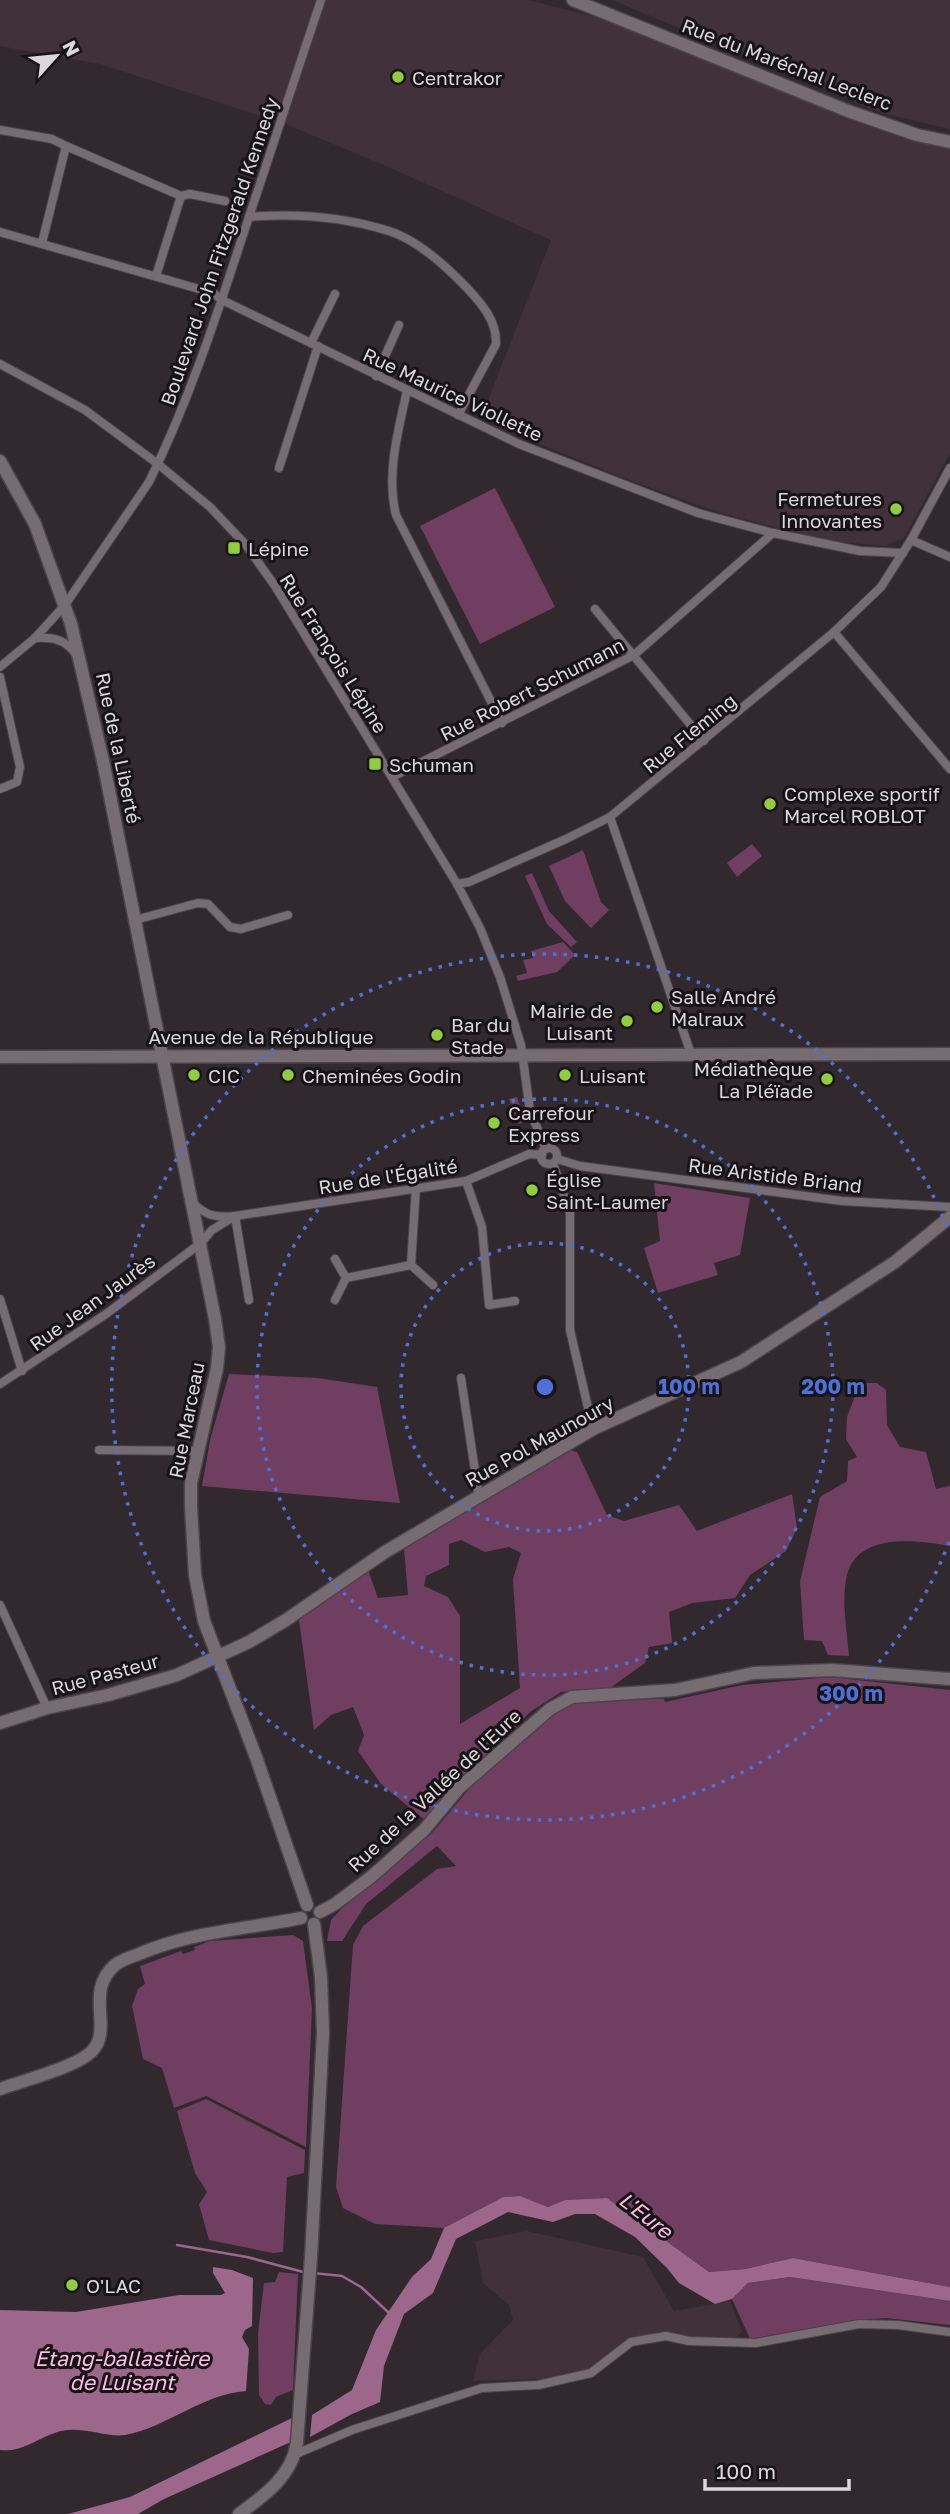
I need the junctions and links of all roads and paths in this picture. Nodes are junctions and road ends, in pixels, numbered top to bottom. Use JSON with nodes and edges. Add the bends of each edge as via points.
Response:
{"nodes":[{"id":1,"x":321,"y":0,"type":"edge"},
{"id":2,"x":580,"y":1,"type":"edge"},
{"id":3,"x":0,"y":130,"type":"edge"},
{"id":4,"x":950,"y":142,"type":"edge"},
{"id":5,"x":66,"y":146,"type":"junction"},
{"id":6,"x":181,"y":196,"type":"junction"},
{"id":7,"x":225,"y":201,"type":"dead end"},
{"id":8,"x":249,"y":218,"type":"junction"},
{"id":9,"x":0,"y":232,"type":"edge"},
{"id":10,"x":42,"y":243,"type":"junction"},
{"id":11,"x":156,"y":276,"type":"junction"},
{"id":12,"x":335,"y":294,"type":"dead end"},
{"id":13,"x":222,"y":300,"type":"junction"},
{"id":14,"x":399,"y":325,"type":"dead end"},
{"id":15,"x":314,"y":345,"type":"junction"},
{"id":16,"x":0,"y":365,"type":"edge"},
{"id":17,"x":376,"y":376,"type":"junction"},
{"id":18,"x":407,"y":391,"type":"junction"},
{"id":19,"x":458,"y":415,"type":"junction"},
{"id":20,"x":0,"y":461,"type":"edge"},
{"id":21,"x":158,"y":464,"type":"junction"},
{"id":22,"x":279,"y":468,"type":"dead end"},
{"id":23,"x":950,"y":468,"type":"edge"},
{"id":24,"x":773,"y":533,"type":"junction"},
{"id":25,"x":911,"y":540,"type":"junction"},
{"id":26,"x":903,"y":554,"type":"junction"},
{"id":27,"x":950,"y":557,"type":"edge"},
{"id":28,"x":65,"y":605,"type":"junction"},
{"id":29,"x":595,"y":609,"type":"dead end"},
{"id":30,"x":834,"y":632,"type":"junction"},
{"id":31,"x":35,"y":638,"type":"junction"},
{"id":32,"x":634,"y":655,"type":"junction"},
{"id":33,"x":79,"y":659,"type":"junction"},
{"id":34,"x":0,"y":667,"type":"edge"},
{"id":35,"x":0,"y":677,"type":"edge"},
{"id":36,"x":502,"y":723,"type":"junction"},
{"id":37,"x":704,"y":741,"type":"junction"},
{"id":38,"x":950,"y":769,"type":"edge"},
{"id":39,"x":392,"y":777,"type":"junction"},
{"id":40,"x":0,"y":789,"type":"edge"},
{"id":41,"x":610,"y":817,"type":"junction"},
{"id":42,"x":457,"y":884,"type":"junction"},
{"id":43,"x":288,"y":915,"type":"dead end"},
{"id":44,"x":135,"y":920,"type":"junction"},
{"id":45,"x":691,"y":1054,"type":"junction"},
{"id":46,"x":950,"y":1054,"type":"edge"},
{"id":47,"x":523,"y":1055,"type":"junction"},
{"id":48,"x":160,"y":1056,"type":"junction"},
{"id":49,"x":0,"y":1057,"type":"edge"},
{"id":50,"x":544,"y":1152,"type":"junction"},
{"id":51,"x":555,"y":1161,"type":"junction"},
{"id":52,"x":466,"y":1181,"type":"junction"},
{"id":53,"x":416,"y":1187,"type":"junction"},
{"id":54,"x":192,"y":1202,"type":"junction"},
{"id":55,"x":950,"y":1207,"type":"edge"},
{"id":56,"x":235,"y":1216,"type":"junction"},
{"id":57,"x":950,"y":1217,"type":"edge"},
{"id":58,"x":201,"y":1243,"type":"junction"},
{"id":59,"x":335,"y":1259,"type":"dead end"},
{"id":60,"x":411,"y":1265,"type":"junction"},
{"id":61,"x":346,"y":1278,"type":"junction"},
{"id":62,"x":433,"y":1285,"type":"dead end"},
{"id":63,"x":0,"y":1299,"type":"edge"},
{"id":64,"x":249,"y":1300,"type":"dead end"},
{"id":65,"x":335,"y":1300,"type":"dead end"},
{"id":66,"x":515,"y":1301,"type":"dead end"},
{"id":67,"x":22,"y":1371,"type":"junction"},
{"id":68,"x":461,"y":1378,"type":"dead end"},
{"id":69,"x":0,"y":1384,"type":"edge"},
{"id":70,"x":593,"y":1429,"type":"junction"},
{"id":71,"x":99,"y":1450,"type":"dead end"},
{"id":72,"x":198,"y":1451,"type":"junction"},
{"id":73,"x":479,"y":1497,"type":"junction"},
{"id":74,"x":0,"y":1605,"type":"edge"},
{"id":75,"x":218,"y":1658,"type":"junction"},
{"id":76,"x":950,"y":1679,"type":"edge"},
{"id":77,"x":47,"y":1708,"type":"junction"},
{"id":78,"x":0,"y":1723,"type":"edge"},
{"id":79,"x":307,"y":1905,"type":"junction"},
{"id":80,"x":300,"y":1918,"type":"junction"},
{"id":81,"x":317,"y":1918,"type":"junction"},
{"id":82,"x":0,"y":2089,"type":"edge"},
{"id":83,"x":950,"y":2332,"type":"edge"},
{"id":84,"x":296,"y":2448,"type":"junction"},
{"id":85,"x":239,"y":2514,"type":"edge"}],
"edges":[{"from":1,"to":8,"type":"street","name":"Boulevard John Fitzgerald Kennedy"},
{"from":2,"to":4,"type":"street","name":"Rue du Maréchal Leclerc","via":[[793,91],[917,135]]},
{"from":3,"to":5,"type":"street","via":[[52,139]]},
{"from":5,"to":6,"type":"street"},
{"from":5,"to":10,"type":"street"},
{"from":6,"to":7,"type":"street"},
{"from":6,"to":11,"type":"street"},
{"from":8,"to":13,"type":"street","name":"Boulevard John Fitzgerald Kennedy"},
{"from":8,"to":19,"type":"street","via":[[339,219],[391,232],[457,277],[482,304],[497,334]]},
{"from":9,"to":10,"type":"street","name":"Rue Maurice Viollette"},
{"from":10,"to":11,"type":"street","name":"Rue Maurice Viollette"},
{"from":11,"to":13,"type":"street","name":"Rue Maurice Viollette","via":[[198,287]]},
{"from":12,"to":15,"type":"street"},
{"from":13,"to":15,"type":"street","name":"Rue Maurice Viollette"},
{"from":13,"to":21,"type":"street","name":"Boulevard John Fitzgerald Kennedy"},
{"from":14,"to":17,"type":"street"},
{"from":15,"to":17,"type":"street","name":"Rue Maurice Viollette"},
{"from":15,"to":22,"type":"street"},
{"from":16,"to":21,"type":"street","name":"Rue François Lépine","via":[[86,410]]},
{"from":17,"to":18,"type":"street","name":"Rue Maurice Viollette"},
{"from":18,"to":19,"type":"street","name":"Rue Maurice Viollette"},
{"from":18,"to":36,"type":"street","via":[[391,494],[396,515]]},
{"from":19,"to":24,"type":"street","name":"Rue Maurice Viollette","via":[[519,444],[698,513]]},
{"from":20,"to":28,"type":"street","name":"Rue de la Liberté","via":[[35,524]]},
{"from":21,"to":28,"type":"street","name":"Boulevard John Fitzgerald Kennedy"},
{"from":21,"to":39,"type":"street","name":"Rue François Lépine","via":[[246,545]]},
{"from":23,"to":25,"type":"street","name":"Rue Fleming"},
{"from":24,"to":26,"type":"street","name":"Rue Maurice Viollette","via":[[860,551]]},
{"from":24,"to":32,"type":"street","name":"Rue Robert Schumann"},
{"from":25,"to":26,"type":"street","name":"Rue Fleming"},
{"from":25,"to":27,"type":"street"},
{"from":26,"to":30,"type":"street","name":"Rue Fleming","via":[[875,595]]},
{"from":28,"to":31,"type":"street","name":"Boulevard John Fitzgerald Kennedy"},
{"from":28,"to":33,"type":"street","name":"Rue de la Liberté"},
{"from":29,"to":32,"type":"street"},
{"from":30,"to":37,"type":"street","name":"Rue Fleming"},
{"from":30,"to":38,"type":"street"},
{"from":31,"to":33,"type":"street","via":[[60,640]]},
{"from":31,"to":34,"type":"street","name":"Boulevard John Fitzgerald Kennedy"},
{"from":32,"to":36,"type":"street","name":"Rue Robert Schumann"},
{"from":32,"to":37,"type":"street"},
{"from":33,"to":44,"type":"street","name":"Rue de la Liberté"},
{"from":35,"to":40,"type":"street","via":[[20,767],[17,782]]},
{"from":36,"to":39,"type":"street","name":"Rue Robert Schumann"},
{"from":37,"to":41,"type":"street","name":"Rue Fleming"},
{"from":39,"to":42,"type":"street","name":"Rue François Lépine"},
{"from":41,"to":42,"type":"street","name":"Rue Fleming"},
{"from":41,"to":45,"type":"street"},
{"from":42,"to":47,"type":"street","name":"Rue François Lépine","via":[[500,977]]},
{"from":43,"to":44,"type":"street","via":[[241,929],[230,927],[208,904],[198,903]]},
{"from":44,"to":48,"type":"street","name":"Rue de la Liberté"},
{"from":45,"to":46,"type":"street","name":"Avenue de la République"},
{"from":45,"to":47,"type":"street","name":"Avenue de la République"},
{"from":47,"to":48,"type":"street","name":"Avenue de la République"},
{"from":47,"to":50,"type":"street","name":"Rue François Lépine","via":[[530,1111]]},
{"from":48,"to":49,"type":"street","name":"Avenue de la République"},
{"from":48,"to":54,"type":"street","name":"Rue Marceau"},
{"from":50,"to":51,"type":"street","via":[[546,1163]]},
{"from":50,"to":52,"type":"street","name":"Rue de l'Égalité"},
{"from":51,"to":55,"type":"street","name":"Rue Aristide Briand","via":[[807,1197]]},
{"from":51,"to":70,"type":"street","via":[[570,1213],[570,1330]]},
{"from":52,"to":53,"type":"street","name":"Rue de l'Égalité"},
{"from":52,"to":66,"type":"street","via":[[482,1227],[489,1305]]},
{"from":53,"to":56,"type":"street","name":"Rue de l'Égalité"},
{"from":53,"to":60,"type":"street"},
{"from":54,"to":56,"type":"street","name":"Rue de l'Égalité","via":[[203,1213]]},
{"from":54,"to":58,"type":"street","name":"Rue Marceau"},
{"from":56,"to":58,"type":"street","name":"Rue de l'Égalité"},
{"from":56,"to":64,"type":"street"},
{"from":57,"to":70,"type":"street","name":"Rue Pol Maunoury","via":[[895,1262],[741,1362]]},
{"from":58,"to":67,"type":"street","name":"Rue Jean Jaurès"},
{"from":58,"to":72,"type":"street","name":"Rue Marceau","via":[[219,1347]]},
{"from":59,"to":61,"type":"street"},
{"from":60,"to":61,"type":"street"},
{"from":60,"to":62,"type":"street"},
{"from":61,"to":65,"type":"street"},
{"from":63,"to":67,"type":"street"},
{"from":67,"to":69,"type":"street","name":"Rue Jean Jaurès"},
{"from":68,"to":73,"type":"street"},
{"from":70,"to":73,"type":"street","name":"Rue Pol Maunoury"},
{"from":71,"to":72,"type":"street"},
{"from":72,"to":75,"type":"street","name":"Rue Marceau","via":[[191,1483],[195,1576],[204,1622]]},
{"from":73,"to":75,"type":"street","name":"Rue Pol Maunoury"},
{"from":74,"to":77,"type":"street"},
{"from":75,"to":77,"type":"street","name":"Rue Pasteur","via":[[177,1675]]},
{"from":75,"to":79,"type":"street","name":"Rue Marceau"},
{"from":76,"to":81,"type":"street","name":"Rue de la Vallée de l'Eure","via":[[832,1670],[754,1673],[675,1690],[572,1697],[551,1709],[459,1788],[424,1830]]},
{"from":77,"to":78,"type":"street","name":"Rue Pasteur"},
{"from":79,"to":80,"type":"street"},
{"from":79,"to":81,"type":"street","via":[[316,1906]]},
{"from":80,"to":81,"type":"street","via":[[304,1923]]},
{"from":80,"to":82,"type":"street","via":[[211,1933],[156,1947],[116,1964],[100,1987],[100,2036],[95,2048],[59,2068]]},
{"from":81,"to":84,"type":"street","via":[[323,2033]]},
{"from":83,"to":84,"type":"street","via":[[859,2324],[756,2343],[666,2336],[631,2342],[592,2373],[538,2385],[482,2388]]},
{"from":84,"to":85,"type":"street","via":[[275,2484]]}]}
